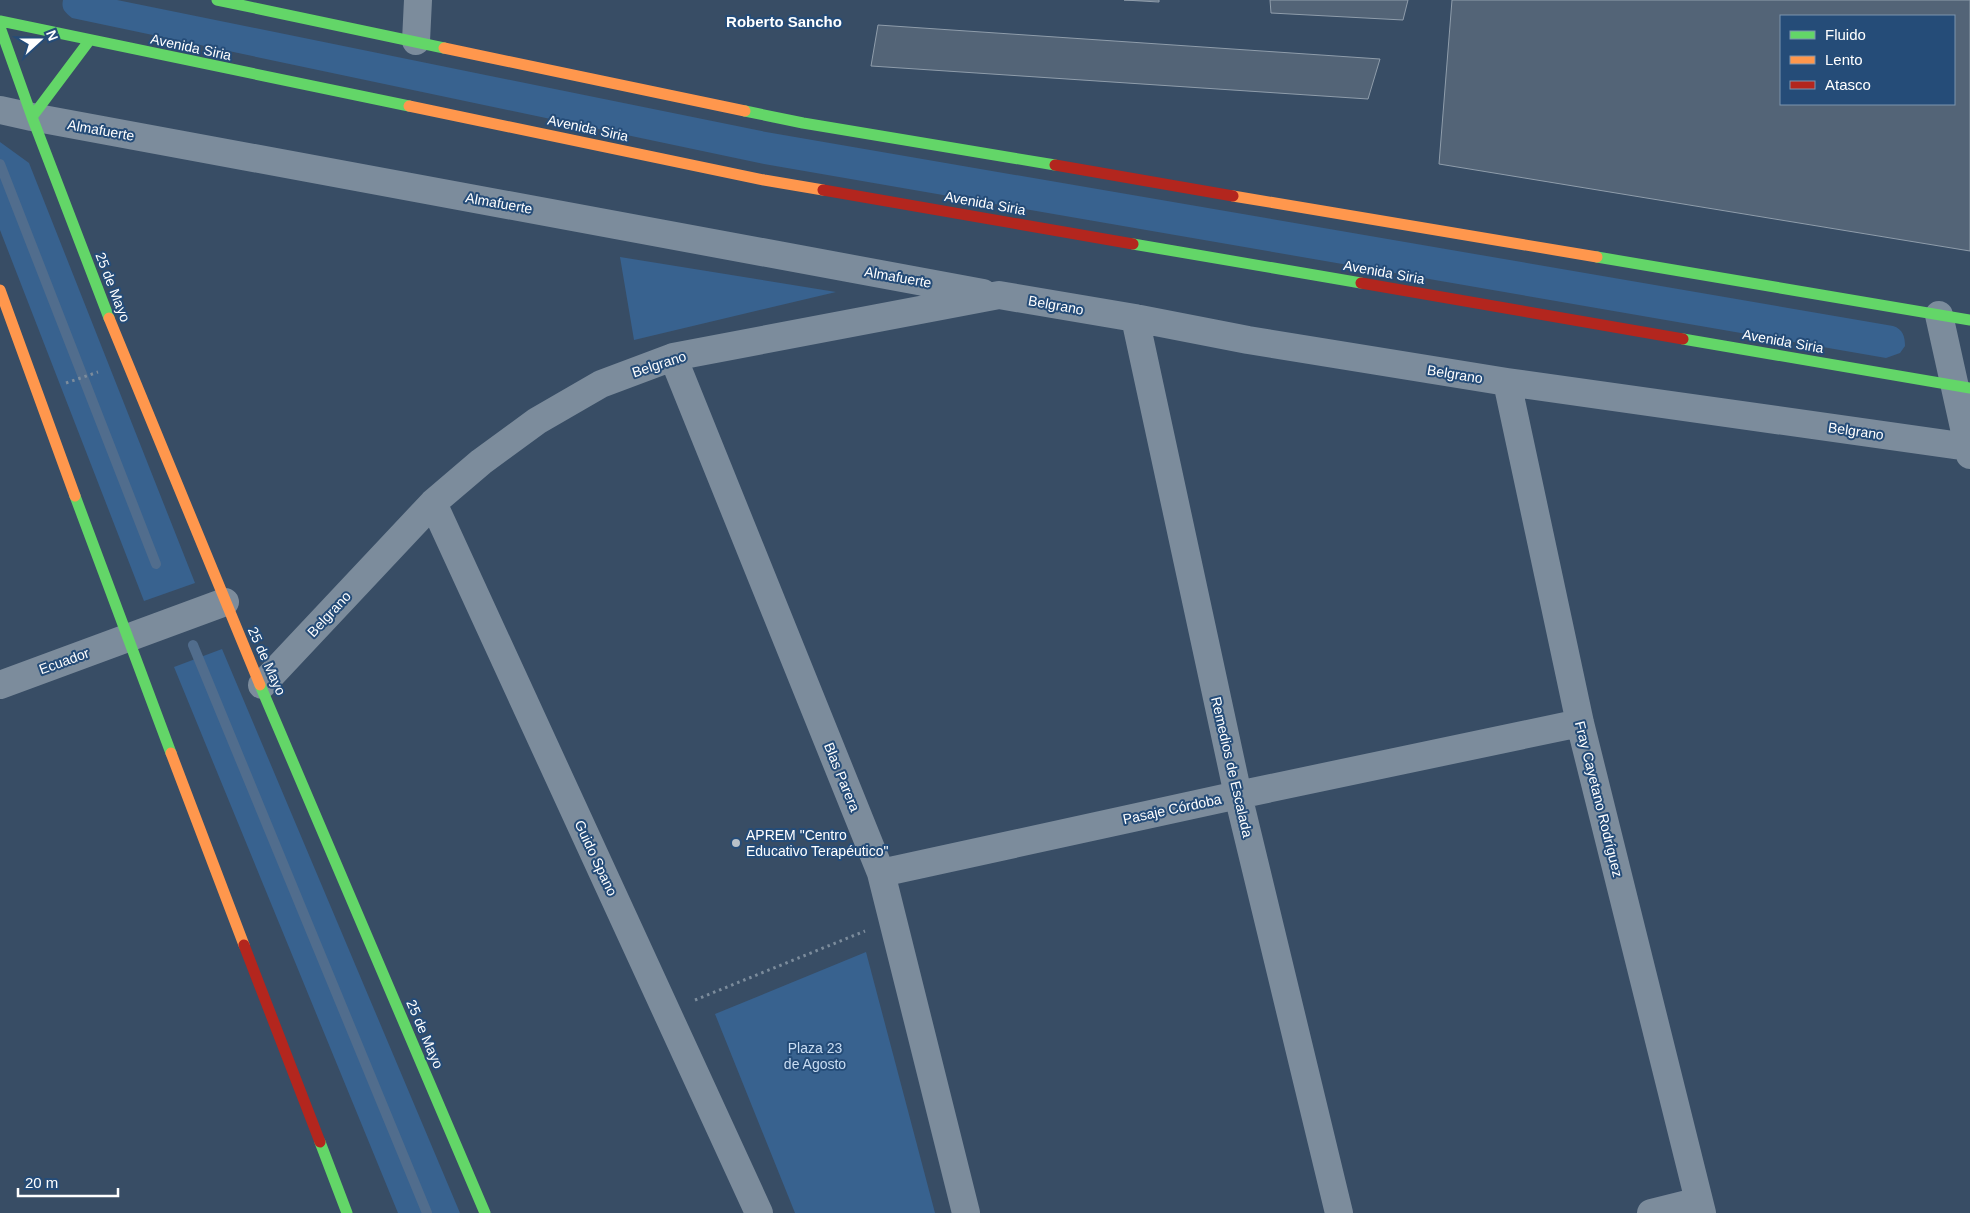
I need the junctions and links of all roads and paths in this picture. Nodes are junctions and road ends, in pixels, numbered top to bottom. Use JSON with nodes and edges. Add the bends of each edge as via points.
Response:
{"nodes":[{"id":1,"x":217,"y":0,"type":"edge"},
{"id":2,"x":418,"y":0,"type":"edge"},
{"id":3,"x":0,"y":22,"type":"edge"},
{"id":4,"x":0,"y":27,"type":"edge"},
{"id":5,"x":89,"y":41,"type":"junction"},
{"id":6,"x":416,"y":41,"type":"junction"},
{"id":7,"x":0,"y":110,"type":"edge"},
{"id":8,"x":32,"y":118,"type":"junction"},
{"id":9,"x":0,"y":290,"type":"edge"},
{"id":10,"x":999,"y":296,"type":"junction"},
{"id":11,"x":1939,"y":315,"type":"junction"},
{"id":12,"x":1135,"y":318,"type":"junction"},
{"id":13,"x":1970,"y":320,"type":"edge"},
{"id":14,"x":673,"y":357,"type":"junction"},
{"id":15,"x":96,"y":373,"type":"dead end"},
{"id":16,"x":71,"y":382,"type":"dead end"},
{"id":17,"x":1507,"y":382,"type":"junction"},
{"id":18,"x":1962,"y":387,"type":"edge"},
{"id":19,"x":1969,"y":451,"type":"edge"},
{"id":20,"x":433,"y":503,"type":"junction"},
{"id":21,"x":225,"y":602,"type":"junction"},
{"id":22,"x":127,"y":638,"type":"junction"},
{"id":23,"x":0,"y":684,"type":"edge"},
{"id":24,"x":262,"y":685,"type":"junction"},
{"id":25,"x":1580,"y":723,"type":"junction"},
{"id":26,"x":1238,"y":794,"type":"junction"},
{"id":27,"x":881,"y":873,"type":"junction"},
{"id":28,"x":892,"y":921,"type":"junction"},
{"id":29,"x":666,"y":1011,"type":"junction"},
{"id":30,"x":1701,"y":1207,"type":"edge"},
{"id":31,"x":347,"y":1213,"type":"edge"},
{"id":32,"x":485,"y":1213,"type":"edge"},
{"id":33,"x":759,"y":1213,"type":"edge"},
{"id":34,"x":966,"y":1213,"type":"edge"},
{"id":35,"x":1339,"y":1213,"type":"edge"},
{"id":36,"x":1651,"y":1213,"type":"edge"}],
"edges":[{"from":1,"to":6,"type":"main road"},
{"from":2,"to":6,"type":"street"},
{"from":3,"to":5,"type":"main road","name":"Avenida Siria"},
{"from":4,"to":8,"type":"main road","name":"25 de Mayo"},
{"from":5,"to":8,"type":"main road"},
{"from":5,"to":18,"type":"main road","name":"Avenida Siria","via":[[764,180]]},
{"from":6,"to":11,"type":"main road","via":[[803,122]]},
{"from":7,"to":8,"type":"street","name":"Almafuerte"},
{"from":8,"to":10,"type":"street","name":"Almafuerte"},
{"from":8,"to":21,"type":"main road","name":"25 de Mayo","via":[[126,361]]},
{"from":9,"to":22,"type":"main road"},
{"from":10,"to":12,"type":"street","name":"Belgrano"},
{"from":10,"to":14,"type":"street","name":"Belgrano"},
{"from":11,"to":13,"type":"main road"},
{"from":11,"to":18,"type":"street"},
{"from":12,"to":17,"type":"street","name":"Belgrano","via":[[1248,340]]},
{"from":12,"to":26,"type":"street","name":"Remedios de Escalada"},
{"from":14,"to":20,"type":"street","name":"Belgrano","via":[[601,384],[536,421]]},
{"from":14,"to":27,"type":"street","name":"Blas Parera"},
{"from":15,"to":16,"type":"path"},
{"from":17,"to":19,"type":"street","name":"Belgrano"},
{"from":17,"to":25,"type":"street","name":"Fray Cayetano Rodríguez"},
{"from":18,"to":19,"type":"street"},
{"from":20,"to":24,"type":"street","name":"Belgrano"},
{"from":20,"to":29,"type":"street","name":"Guido Spano"},
{"from":21,"to":22,"type":"street","name":"Ecuador"},
{"from":21,"to":24,"type":"main road","name":"25 de Mayo"},
{"from":22,"to":23,"type":"street","name":"Ecuador"},
{"from":22,"to":31,"type":"main road"},
{"from":24,"to":32,"type":"main road","name":"25 de Mayo"},
{"from":25,"to":26,"type":"street","name":"Pasaje Córdoba"},
{"from":25,"to":30,"type":"street","name":"Fray Cayetano Rodríguez"},
{"from":26,"to":27,"type":"street","name":"Pasaje Córdoba"},
{"from":26,"to":35,"type":"street","name":"Remedios de Escalada"},
{"from":27,"to":28,"type":"street","name":"Blas Parera"},
{"from":28,"to":29,"type":"path"},
{"from":28,"to":34,"type":"street","name":"Blas Parera"},
{"from":29,"to":33,"type":"street","name":"Guido Spano"},
{"from":30,"to":36,"type":"street"}]}
